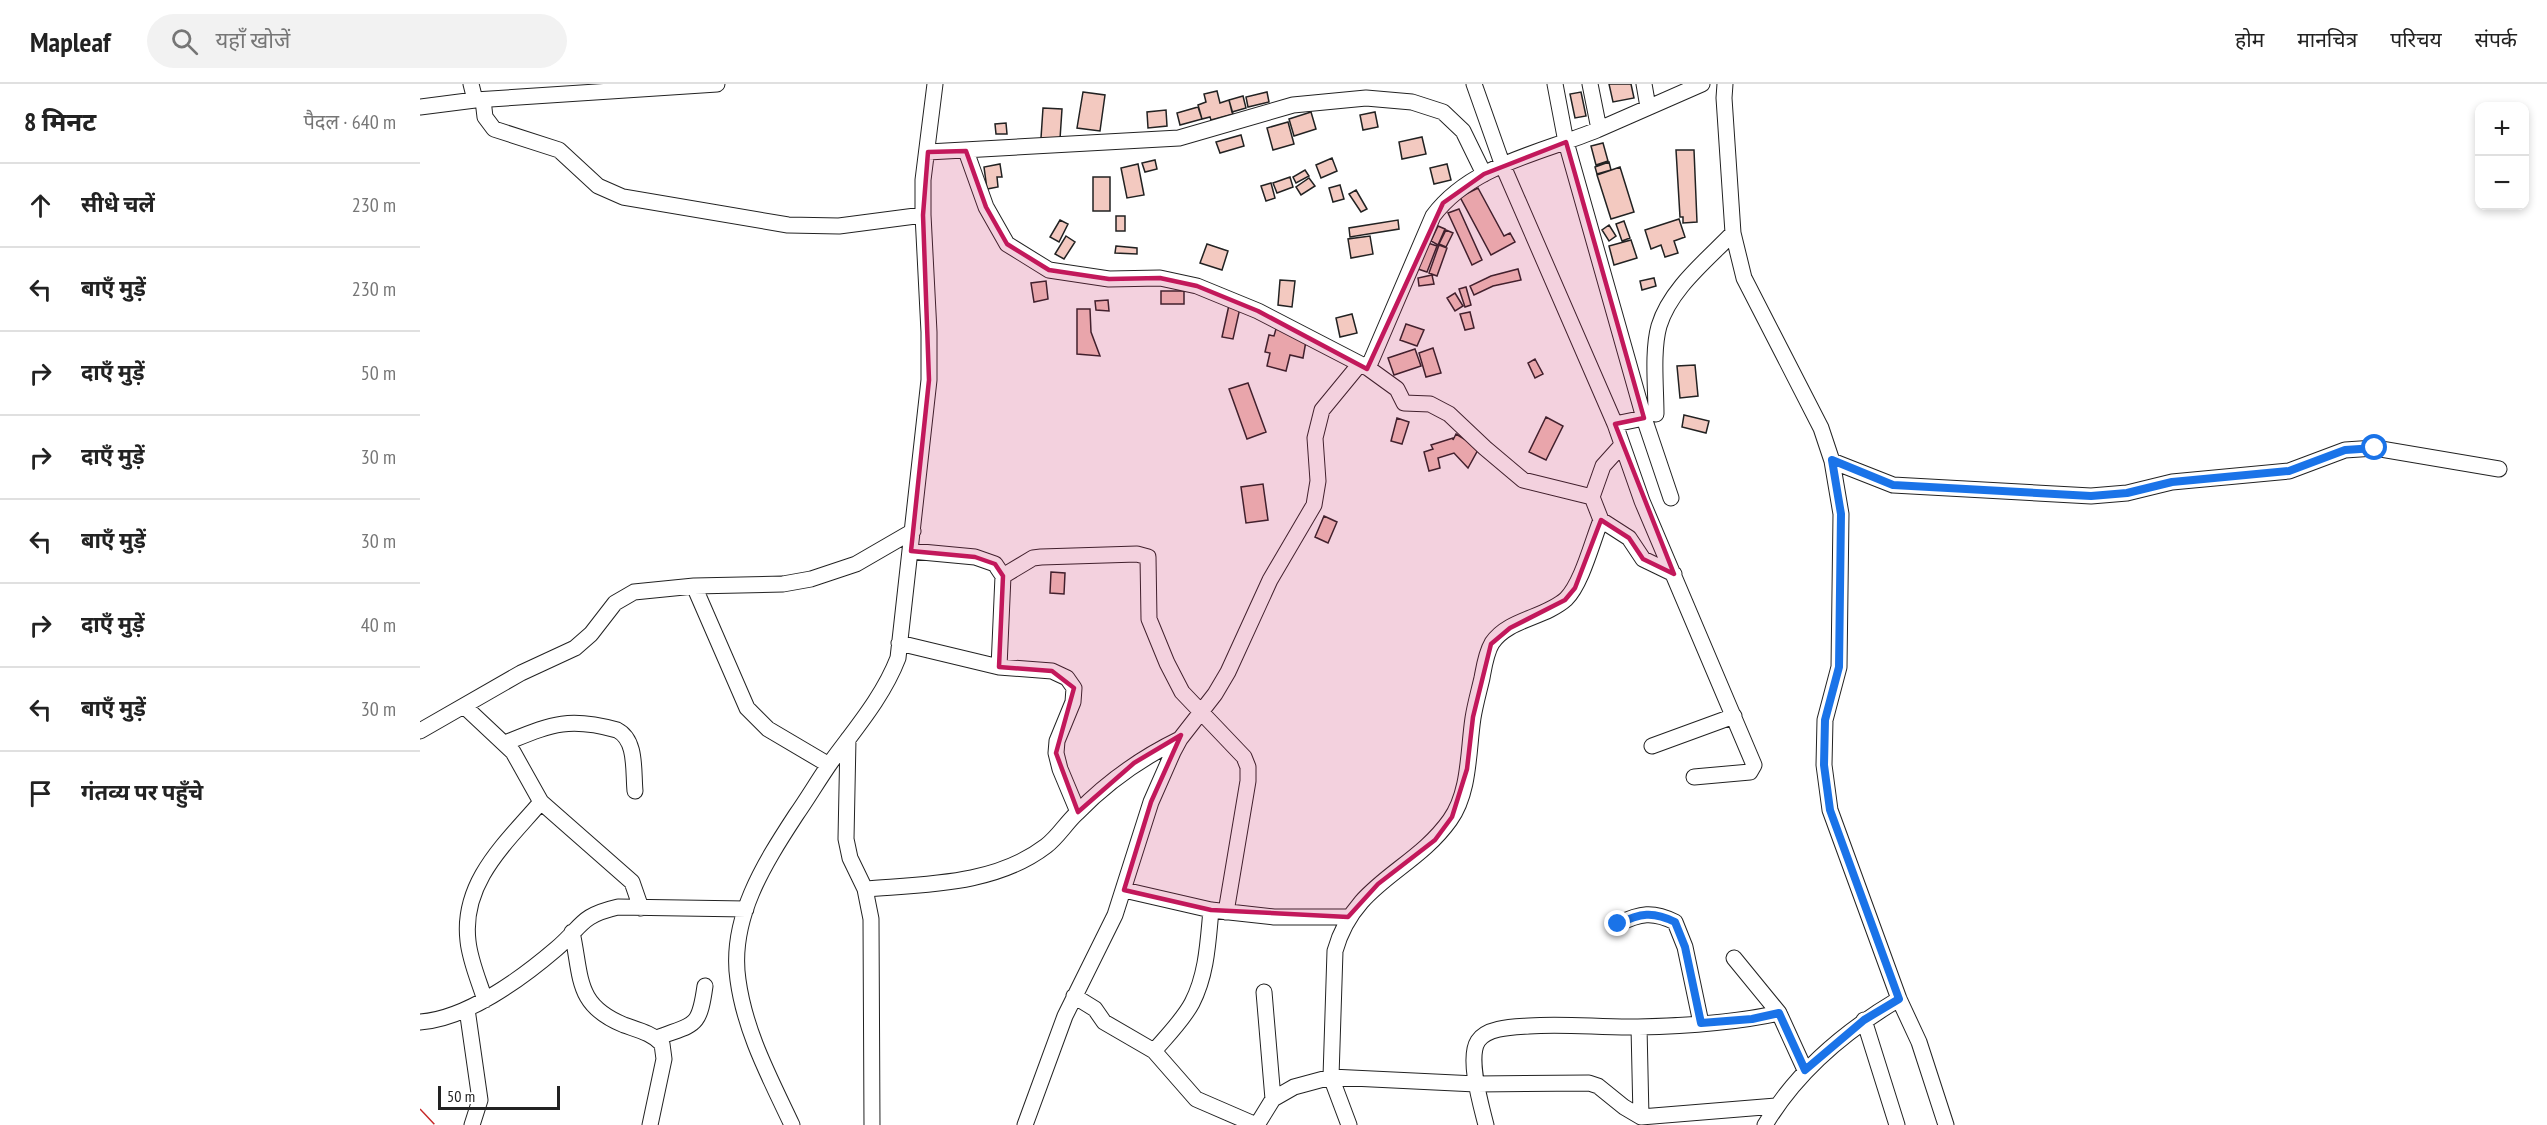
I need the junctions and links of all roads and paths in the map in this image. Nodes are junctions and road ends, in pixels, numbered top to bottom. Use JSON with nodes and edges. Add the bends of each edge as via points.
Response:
{"nodes":[{"id":1,"x":471,"y":84,"type":"edge"},
{"id":2,"x":717,"y":84,"type":"edge"},
{"id":3,"x":935,"y":84,"type":"edge"},
{"id":4,"x":1474,"y":84,"type":"edge"},
{"id":5,"x":1555,"y":84,"type":"edge"},
{"id":6,"x":1590,"y":84,"type":"edge"},
{"id":7,"x":1644,"y":84,"type":"edge"},
{"id":8,"x":1702,"y":84,"type":"edge"},
{"id":9,"x":1725,"y":84,"type":"edge"},
{"id":10,"x":609,"y":88,"type":"edge"},
{"id":11,"x":479,"y":100,"type":"junction"},
{"id":12,"x":420,"y":107,"type":"edge"},
{"id":13,"x":1648,"y":107,"type":"junction"},
{"id":14,"x":1599,"y":129,"type":"junction"},
{"id":15,"x":1566,"y":142,"type":"junction"},
{"id":16,"x":966,"y":151,"type":"junction"},
{"id":17,"x":928,"y":152,"type":"junction"},
{"id":18,"x":1503,"y":166,"type":"junction"},
{"id":19,"x":1484,"y":174,"type":"junction"},
{"id":20,"x":922,"y":215,"type":"junction"},
{"id":21,"x":1733,"y":233,"type":"junction"},
{"id":22,"x":1364,"y":367,"type":"junction"},
{"id":23,"x":1650,"y":416,"type":"junction"},
{"id":24,"x":1615,"y":424,"type":"junction"},
{"id":25,"x":1621,"y":446,"type":"junction"},
{"id":26,"x":1832,"y":460,"type":"junction"},
{"id":27,"x":2499,"y":469,"type":"dead end"},
{"id":28,"x":1592,"y":497,"type":"junction"},
{"id":29,"x":1671,"y":498,"type":"dead end"},
{"id":30,"x":1601,"y":520,"type":"junction"},
{"id":31,"x":913,"y":531,"type":"junction"},
{"id":32,"x":911,"y":551,"type":"junction"},
{"id":33,"x":1674,"y":574,"type":"junction"},
{"id":34,"x":1003,"y":576,"type":"junction"},
{"id":35,"x":694,"y":586,"type":"junction"},
{"id":36,"x":898,"y":643,"type":"junction"},
{"id":37,"x":999,"y":667,"type":"junction"},
{"id":38,"x":465,"y":706,"type":"junction"},
{"id":39,"x":1202,"y":712,"type":"junction"},
{"id":40,"x":1734,"y":716,"type":"junction"},
{"id":41,"x":420,"y":731,"type":"edge"},
{"id":42,"x":848,"y":739,"type":"junction"},
{"id":43,"x":1180,"y":739,"type":"junction"},
{"id":44,"x":505,"y":743,"type":"junction"},
{"id":45,"x":1652,"y":746,"type":"dead end"},
{"id":46,"x":829,"y":765,"type":"junction"},
{"id":47,"x":1694,"y":777,"type":"dead end"},
{"id":48,"x":635,"y":791,"type":"dead end"},
{"id":49,"x":541,"y":802,"type":"junction"},
{"id":50,"x":1078,"y":812,"type":"junction"},
{"id":51,"x":866,"y":889,"type":"junction"},
{"id":52,"x":1124,"y":891,"type":"junction"},
{"id":53,"x":641,"y":908,"type":"junction"},
{"id":54,"x":746,"y":909,"type":"junction"},
{"id":55,"x":1218,"y":911,"type":"junction"},
{"id":56,"x":1348,"y":917,"type":"junction"},
{"id":57,"x":1618,"y":924,"type":"dead end"},
{"id":58,"x":572,"y":932,"type":"junction"},
{"id":59,"x":1734,"y":958,"type":"dead end"},
{"id":60,"x":705,"y":986,"type":"dead end"},
{"id":61,"x":1264,"y":992,"type":"dead end"},
{"id":62,"x":1074,"y":996,"type":"junction"},
{"id":63,"x":1899,"y":999,"type":"junction"},
{"id":64,"x":484,"y":1000,"type":"junction"},
{"id":65,"x":467,"y":1009,"type":"junction"},
{"id":66,"x":1779,"y":1013,"type":"junction"},
{"id":67,"x":1864,"y":1020,"type":"junction"},
{"id":68,"x":420,"y":1022,"type":"edge"},
{"id":69,"x":1701,"y":1023,"type":"junction"},
{"id":70,"x":1639,"y":1027,"type":"junction"},
{"id":71,"x":657,"y":1038,"type":"junction"},
{"id":72,"x":1154,"y":1051,"type":"junction"},
{"id":73,"x":1805,"y":1070,"type":"junction"},
{"id":74,"x":1331,"y":1077,"type":"junction"},
{"id":75,"x":1476,"y":1084,"type":"junction"},
{"id":76,"x":1273,"y":1099,"type":"junction"},
{"id":77,"x":1776,"y":1106,"type":"junction"},
{"id":78,"x":1641,"y":1117,"type":"junction"},
{"id":79,"x":472,"y":1125,"type":"edge"},
{"id":80,"x":650,"y":1125,"type":"edge"},
{"id":81,"x":792,"y":1125,"type":"edge"},
{"id":82,"x":872,"y":1125,"type":"edge"},
{"id":83,"x":1025,"y":1125,"type":"edge"},
{"id":84,"x":1256,"y":1125,"type":"edge"},
{"id":85,"x":1349,"y":1125,"type":"edge"},
{"id":86,"x":1486,"y":1125,"type":"edge"},
{"id":87,"x":1765,"y":1125,"type":"edge"},
{"id":88,"x":1897,"y":1125,"type":"edge"},
{"id":89,"x":1946,"y":1125,"type":"edge"}],
"edges":[{"from":1,"to":11,"type":"street"},
{"from":2,"to":10,"type":"street"},
{"from":3,"to":17,"type":"street"},
{"from":4,"to":18,"type":"street"},
{"from":5,"to":15,"type":"street"},
{"from":6,"to":14,"type":"street"},
{"from":7,"to":13,"type":"street"},
{"from":8,"to":13,"type":"street"},
{"from":9,"to":21,"type":"street"},
{"from":10,"to":11,"type":"street"},
{"from":11,"to":12,"type":"street"},
{"from":11,"to":20,"type":"street","via":[[494,129],[559,150],[598,186],[623,197],[789,225],[839,226]]},
{"from":13,"to":14,"type":"street"},
{"from":14,"to":15,"type":"street"},
{"from":15,"to":18,"type":"street"},
{"from":15,"to":23,"type":"street"},
{"from":16,"to":17,"type":"street"},
{"from":16,"to":19,"type":"street","via":[[1179,138],[1293,105],[1366,98],[1412,102],[1443,112],[1463,131]]},
{"from":16,"to":22,"type":"street","via":[[986,207],[1007,244],[1049,270],[1110,279],[1160,278],[1197,286],[1258,311]]},
{"from":17,"to":20,"type":"street"},
{"from":18,"to":19,"type":"street"},
{"from":18,"to":24,"type":"street"},
{"from":19,"to":22,"type":"street","via":[[1443,203],[1433,216]]},
{"from":20,"to":31,"type":"street","via":[[929,380]]},
{"from":21,"to":23,"type":"street","via":[[1667,306],[1658,328]]},
{"from":21,"to":26,"type":"street","via":[[1744,278],[1821,428]]},
{"from":22,"to":28,"type":"street","via":[[1397,389],[1404,403],[1430,404],[1449,414],[1523,480]]},
{"from":22,"to":39,"type":"street","via":[[1333,395],[1323,410],[1317,424],[1318,481],[1314,505],[1270,580],[1227,672]]},
{"from":23,"to":24,"type":"street"},
{"from":23,"to":29,"type":"street"},
{"from":24,"to":25,"type":"street"},
{"from":25,"to":28,"type":"street","via":[[1603,466]]},
{"from":25,"to":33,"type":"street"},
{"from":26,"to":27,"type":"street","via":[[1893,485],[2091,496],[2127,493],[2172,482],[2289,471],[2357,447]]},
{"from":26,"to":63,"type":"street","via":[[1841,514],[1839,667],[1825,720],[1824,765],[1830,810]]},
{"from":28,"to":30,"type":"street"},
{"from":30,"to":33,"type":"street","via":[[1629,538],[1643,559]]},
{"from":30,"to":56,"type":"street","via":[[1575,588],[1565,600],[1510,628],[1491,644],[1473,717],[1467,769],[1452,817],[1435,840],[1378,884]]},
{"from":31,"to":32,"type":"street"},
{"from":31,"to":35,"type":"street","via":[[856,564],[812,579],[783,584]]},
{"from":32,"to":34,"type":"street","via":[[975,557],[995,564]]},
{"from":32,"to":36,"type":"street"},
{"from":33,"to":40,"type":"street"},
{"from":34,"to":37,"type":"street"},
{"from":34,"to":39,"type":"street","via":[[1033,558],[1137,554],[1148,557],[1149,619],[1182,692]]},
{"from":35,"to":38,"type":"street","via":[[647,589],[624,597],[583,643]]},
{"from":35,"to":46,"type":"street","via":[[747,708],[768,729]]},
{"from":36,"to":37,"type":"street"},
{"from":36,"to":42,"type":"street","via":[[892,674]]},
{"from":37,"to":50,"type":"street","via":[[1052,671],[1067,678],[1074,688],[1056,753]]},
{"from":38,"to":41,"type":"street"},
{"from":38,"to":44,"type":"street"},
{"from":39,"to":43,"type":"street"},
{"from":39,"to":55,"type":"street","via":[[1245,757],[1248,767]]},
{"from":40,"to":45,"type":"street"},
{"from":40,"to":47,"type":"street","via":[[1754,765],[1750,772]]},
{"from":42,"to":46,"type":"street"},
{"from":42,"to":51,"type":"street","via":[[846,839],[850,858]]},
{"from":43,"to":50,"type":"street","via":[[1134,763]]},
{"from":43,"to":52,"type":"street","via":[[1151,802]]},
{"from":44,"to":48,"type":"street","via":[[557,723],[617,730],[623,733],[631,749]]},
{"from":44,"to":49,"type":"street"},
{"from":46,"to":54,"type":"street","via":[[767,860]]},
{"from":49,"to":53,"type":"street","via":[[623,872],[632,882]]},
{"from":49,"to":64,"type":"street","via":[[488,863],[470,904],[468,944]]},
{"from":50,"to":51,"type":"street","via":[[1048,845],[998,870],[952,881]]},
{"from":51,"to":82,"type":"street","via":[[871,919]]},
{"from":52,"to":55,"type":"street"},
{"from":52,"to":62,"type":"street"},
{"from":53,"to":54,"type":"street"},
{"from":53,"to":58,"type":"street","via":[[602,911],[588,917]]},
{"from":54,"to":81,"type":"street","via":[[739,934],[737,977],[758,1051]]},
{"from":55,"to":56,"type":"street"},
{"from":55,"to":72,"type":"street","via":[[1197,992]]},
{"from":56,"to":74,"type":"street","via":[[1335,951]]},
{"from":57,"to":69,"type":"street","via":[[1636,915],[1660,915],[1675,922],[1685,947]]},
{"from":58,"to":64,"type":"street","via":[[545,959]]},
{"from":58,"to":71,"type":"street","via":[[585,991],[593,1008]]},
{"from":59,"to":66,"type":"street"},
{"from":60,"to":71,"type":"street","via":[[698,1020]]},
{"from":61,"to":76,"type":"street"},
{"from":62,"to":72,"type":"street","via":[[1095,1009],[1104,1022]]},
{"from":62,"to":83,"type":"street"},
{"from":63,"to":67,"type":"street"},
{"from":63,"to":89,"type":"street","via":[[1919,1041]]},
{"from":64,"to":65,"type":"street"},
{"from":65,"to":68,"type":"street"},
{"from":65,"to":79,"type":"street","via":[[480,1100]]},
{"from":66,"to":69,"type":"street"},
{"from":66,"to":73,"type":"street"},
{"from":67,"to":73,"type":"street"},
{"from":67,"to":88,"type":"street"},
{"from":69,"to":70,"type":"street"},
{"from":70,"to":75,"type":"street","via":[[1530,1025],[1491,1031],[1475,1047]]},
{"from":70,"to":78,"type":"street"},
{"from":71,"to":80,"type":"street","via":[[664,1059]]},
{"from":72,"to":84,"type":"street","via":[[1196,1099]]},
{"from":73,"to":77,"type":"street"},
{"from":74,"to":75,"type":"street"},
{"from":74,"to":76,"type":"street","via":[[1294,1087]]},
{"from":74,"to":85,"type":"street"},
{"from":75,"to":78,"type":"street","via":[[1589,1083]]},
{"from":75,"to":86,"type":"street"},
{"from":76,"to":84,"type":"street"},
{"from":77,"to":78,"type":"street"},
{"from":77,"to":87,"type":"street"}]}
